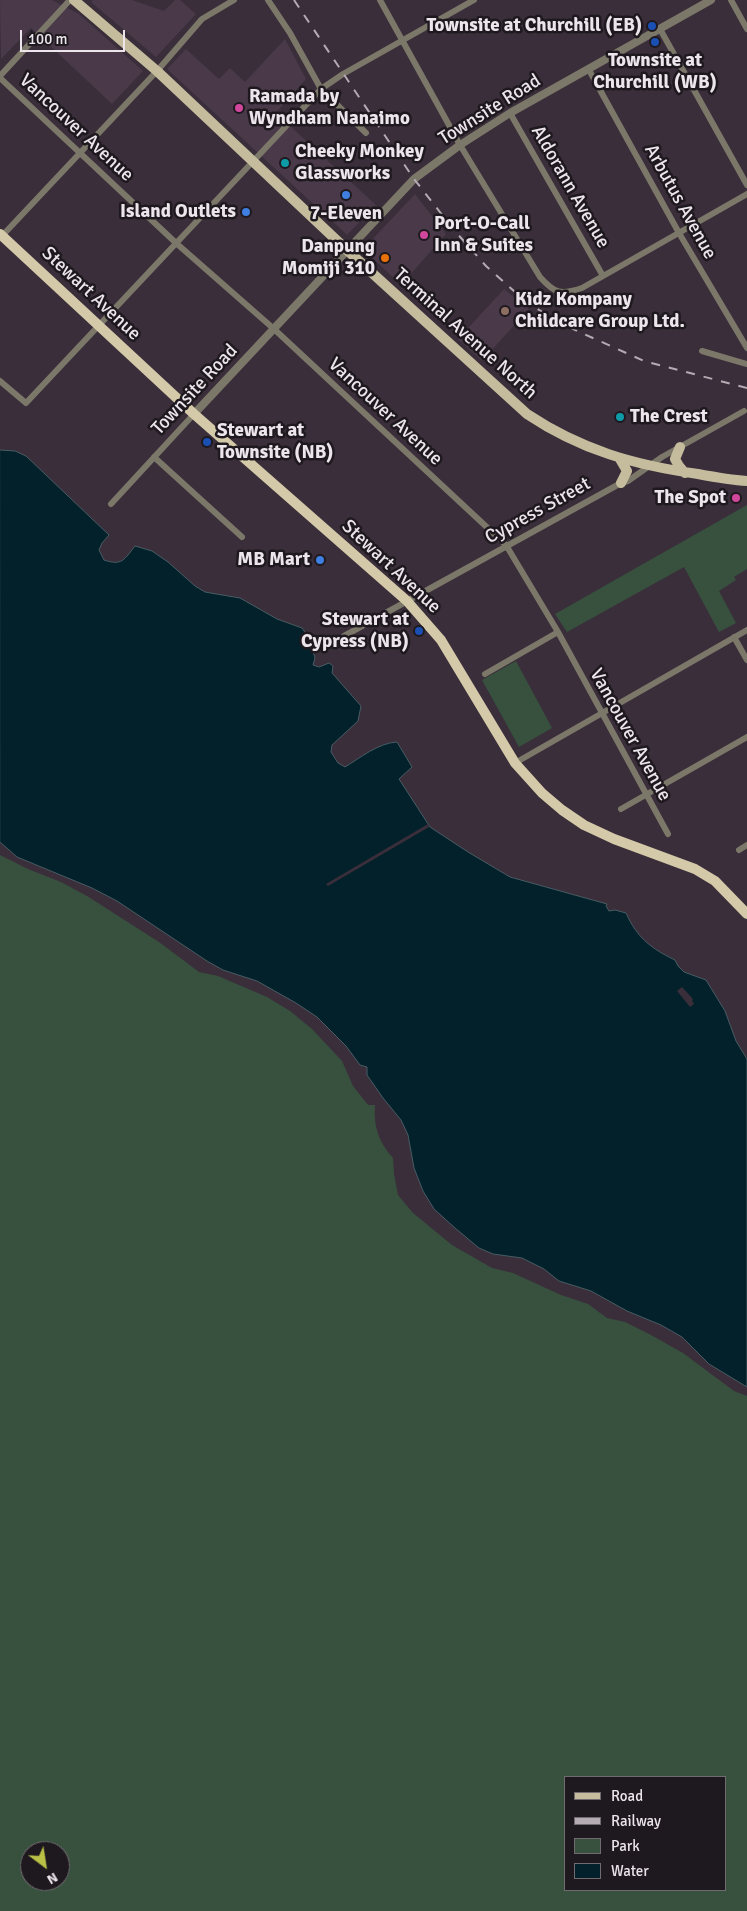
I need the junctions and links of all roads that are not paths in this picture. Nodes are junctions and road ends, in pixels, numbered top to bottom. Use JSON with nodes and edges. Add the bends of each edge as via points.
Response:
{"nodes":[{"id":1,"x":70,"y":0,"type":"edge"},
{"id":2,"x":74,"y":0,"type":"edge"},
{"id":3,"x":234,"y":0,"type":"edge"},
{"id":4,"x":268,"y":0,"type":"edge"},
{"id":5,"x":380,"y":0,"type":"edge"},
{"id":6,"x":474,"y":0,"type":"edge"},
{"id":7,"x":710,"y":0,"type":"edge"},
{"id":8,"x":731,"y":0,"type":"edge"},
{"id":9,"x":660,"y":29,"type":"junction"},
{"id":10,"x":747,"y":29,"type":"edge"},
{"id":11,"x":402,"y":41,"type":"junction"},
{"id":12,"x":589,"y":70,"type":"junction"},
{"id":13,"x":157,"y":71,"type":"junction"},
{"id":14,"x":0,"y":77,"type":"edge"},
{"id":15,"x":321,"y":89,"type":"junction"},
{"id":16,"x":510,"y":112,"type":"junction"},
{"id":17,"x":366,"y":132,"type":"dead end"},
{"id":18,"x":460,"y":145,"type":"junction"},
{"id":19,"x":80,"y":152,"type":"junction"},
{"id":20,"x":253,"y":162,"type":"junction"},
{"id":21,"x":747,"y":185,"type":"edge"},
{"id":22,"x":747,"y":194,"type":"edge"},
{"id":23,"x":679,"y":233,"type":"junction"},
{"id":24,"x":1,"y":236,"type":"edge"},
{"id":25,"x":176,"y":243,"type":"junction"},
{"id":26,"x":348,"y":251,"type":"junction"},
{"id":27,"x":603,"y":276,"type":"junction"},
{"id":28,"x":99,"y":326,"type":"junction"},
{"id":29,"x":274,"y":329,"type":"junction"},
{"id":30,"x":747,"y":348,"type":"edge"},
{"id":31,"x":702,"y":351,"type":"dead end"},
{"id":32,"x":747,"y":364,"type":"edge"},
{"id":33,"x":0,"y":381,"type":"edge"},
{"id":34,"x":744,"y":411,"type":"dead end"},
{"id":35,"x":194,"y":414,"type":"junction"},
{"id":36,"x":680,"y":447,"type":"junction"},
{"id":37,"x":154,"y":457,"type":"junction"},
{"id":38,"x":620,"y":459,"type":"junction"},
{"id":39,"x":651,"y":466,"type":"junction"},
{"id":40,"x":685,"y":473,"type":"junction"},
{"id":41,"x":747,"y":480,"type":"edge"},
{"id":42,"x":621,"y":483,"type":"junction"},
{"id":43,"x":111,"y":504,"type":"dead end"},
{"id":44,"x":242,"y":537,"type":"dead end"},
{"id":45,"x":506,"y":545,"type":"junction"},
{"id":46,"x":407,"y":601,"type":"junction"},
{"id":47,"x":747,"y":630,"type":"edge"},
{"id":48,"x":558,"y":632,"type":"junction"},
{"id":49,"x":734,"y":637,"type":"junction"},
{"id":50,"x":352,"y":646,"type":"dead end"},
{"id":51,"x":747,"y":660,"type":"edge"},
{"id":52,"x":486,"y":674,"type":"dead end"},
{"id":53,"x":600,"y":714,"type":"junction"},
{"id":54,"x":747,"y":737,"type":"edge"},
{"id":55,"x":515,"y":763,"type":"junction"},
{"id":56,"x":646,"y":795,"type":"junction"},
{"id":57,"x":621,"y":809,"type":"dead end"},
{"id":58,"x":668,"y":834,"type":"dead end"},
{"id":59,"x":747,"y":845,"type":"edge"},
{"id":60,"x":739,"y":850,"type":"dead end"},
{"id":61,"x":747,"y":914,"type":"edge"}],
"edges":[{"from":1,"to":14,"type":"street"},
{"from":2,"to":13,"type":"main road","name":"Terminal Avenue North"},
{"from":3,"to":13,"type":"street","via":[[202,19]]},
{"from":4,"to":15,"type":"street"},
{"from":5,"to":11,"type":"street"},
{"from":6,"to":11,"type":"street"},
{"from":7,"to":9,"type":"street","name":"Townsite Road"},
{"from":8,"to":10,"type":"street"},
{"from":9,"to":12,"type":"street","name":"Townsite Road"},
{"from":9,"to":21,"type":"street"},
{"from":11,"to":15,"type":"street"},
{"from":11,"to":18,"type":"street"},
{"from":12,"to":16,"type":"street","name":"Townsite Road"},
{"from":12,"to":23,"type":"street","name":"Arbutus Avenue"},
{"from":13,"to":19,"type":"street"},
{"from":13,"to":20,"type":"main road","name":"Terminal Avenue North"},
{"from":14,"to":19,"type":"street","name":"Vancouver Avenue"},
{"from":15,"to":17,"type":"street"},
{"from":15,"to":20,"type":"street"},
{"from":16,"to":18,"type":"street","name":"Townsite Road"},
{"from":16,"to":27,"type":"street","name":"Aldorann Avenue"},
{"from":18,"to":26,"type":"street","name":"Townsite Road","via":[[414,180]]},
{"from":18,"to":27,"type":"street","via":[[549,287],[558,293],[571,292]]},
{"from":19,"to":24,"type":"street"},
{"from":19,"to":25,"type":"street","name":"Vancouver Avenue"},
{"from":20,"to":25,"type":"street"},
{"from":20,"to":26,"type":"main road","name":"Terminal Avenue North"},
{"from":22,"to":23,"type":"street"},
{"from":23,"to":27,"type":"street"},
{"from":23,"to":30,"type":"street","name":"Arbutus Avenue"},
{"from":24,"to":28,"type":"highway","name":"Stewart Avenue"},
{"from":25,"to":28,"type":"street"},
{"from":25,"to":29,"type":"street","name":"Vancouver Avenue"},
{"from":26,"to":29,"type":"street","name":"Townsite Road"},
{"from":26,"to":38,"type":"main road","name":"Terminal Avenue North","via":[[527,414],[553,432]]},
{"from":28,"to":33,"type":"street","via":[[26,403]]},
{"from":28,"to":35,"type":"highway","name":"Stewart Avenue"},
{"from":29,"to":35,"type":"street","name":"Townsite Road"},
{"from":29,"to":45,"type":"street","name":"Vancouver Avenue"},
{"from":31,"to":32,"type":"street"},
{"from":34,"to":36,"type":"street","name":"Cypress Street"},
{"from":35,"to":37,"type":"street","name":"Townsite Road"},
{"from":35,"to":46,"type":"highway","name":"Stewart Avenue"},
{"from":36,"to":39,"type":"street","name":"Cypress Street"},
{"from":36,"to":40,"type":"main road","via":[[675,458]]},
{"from":37,"to":43,"type":"street","name":"Townsite Road"},
{"from":37,"to":44,"type":"street"},
{"from":38,"to":39,"type":"main road","name":"Terminal Avenue North"},
{"from":38,"to":42,"type":"main road","via":[[627,471]]},
{"from":39,"to":40,"type":"main road","name":"Terminal Avenue North"},
{"from":39,"to":42,"type":"street","name":"Cypress Street"},
{"from":40,"to":41,"type":"main road","name":"Terminal Avenue North"},
{"from":42,"to":45,"type":"street","name":"Cypress Street"},
{"from":45,"to":46,"type":"street","name":"Cypress Street"},
{"from":45,"to":48,"type":"street","name":"Vancouver Avenue"},
{"from":46,"to":50,"type":"street","name":"Cypress Street","via":[[344,636]]},
{"from":46,"to":55,"type":"highway","name":"Stewart Avenue","via":[[441,640]]},
{"from":47,"to":49,"type":"street"},
{"from":48,"to":52,"type":"street"},
{"from":48,"to":53,"type":"street","name":"Vancouver Avenue"},
{"from":49,"to":51,"type":"street"},
{"from":49,"to":53,"type":"street"},
{"from":53,"to":55,"type":"street"},
{"from":53,"to":56,"type":"street","name":"Vancouver Avenue"},
{"from":54,"to":56,"type":"street"},
{"from":55,"to":61,"type":"highway","name":"Stewart Avenue","via":[[542,793],[577,820],[614,840],[695,869],[715,881]]},
{"from":56,"to":57,"type":"street"},
{"from":56,"to":58,"type":"street","name":"Vancouver Avenue"},
{"from":59,"to":60,"type":"street"}]}
